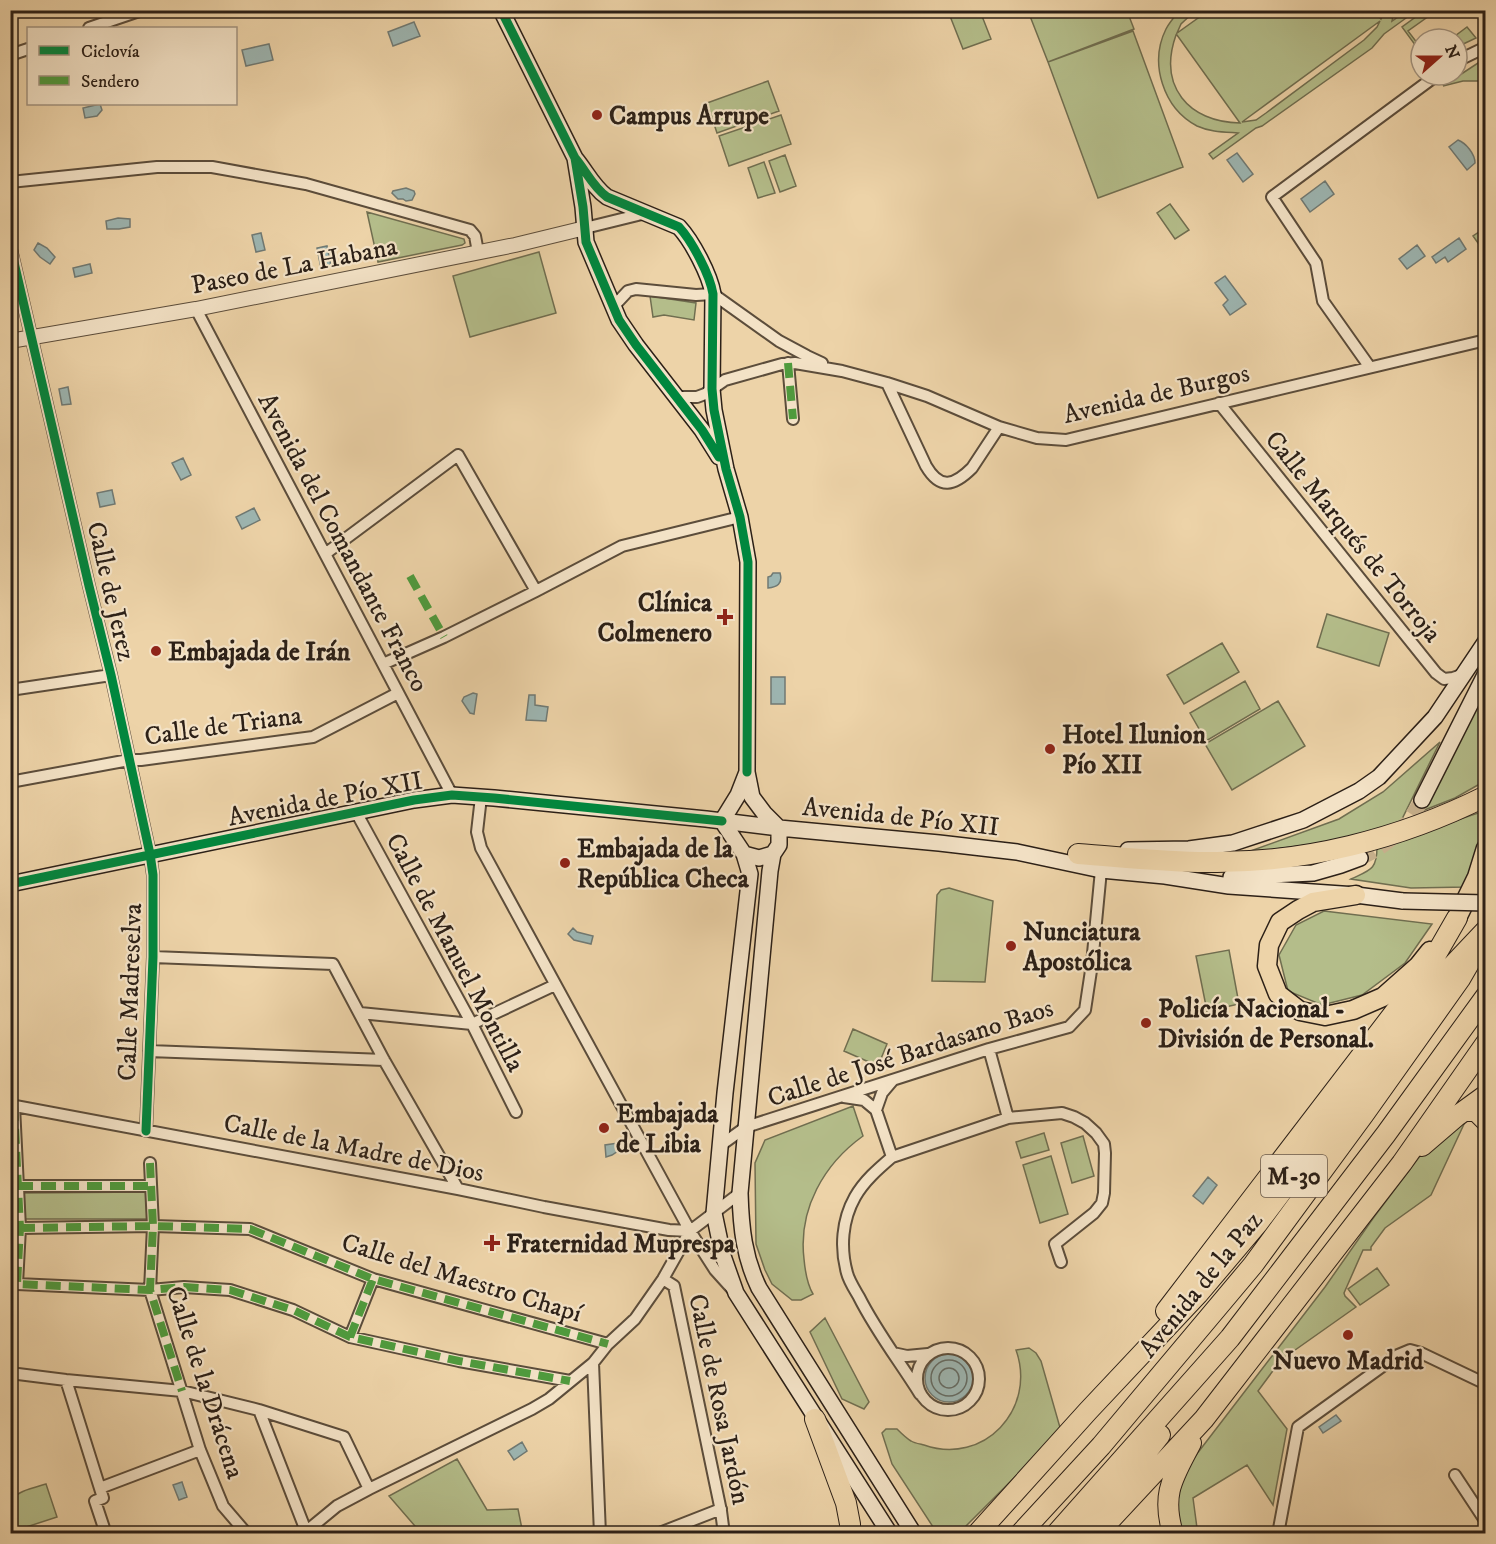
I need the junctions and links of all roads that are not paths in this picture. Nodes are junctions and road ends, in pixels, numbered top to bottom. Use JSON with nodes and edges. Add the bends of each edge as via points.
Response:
{"nodes":[{"id":1,"x":142,"y":10,"type":"edge"},
{"id":2,"x":501,"y":10,"type":"edge"},
{"id":3,"x":92,"y":27,"type":"edge"},
{"id":4,"x":1485,"y":47,"type":"edge"},
{"id":5,"x":27,"y":49,"type":"edge"},
{"id":6,"x":10,"y":55,"type":"edge"},
{"id":7,"x":1469,"y":55,"type":"edge"},
{"id":8,"x":1421,"y":87,"type":"edge"},
{"id":9,"x":574,"y":158,"type":"junction"},
{"id":10,"x":10,"y":182,"type":"edge"},
{"id":11,"x":646,"y":213,"type":"junction"},
{"id":12,"x":585,"y":228,"type":"junction"},
{"id":13,"x":10,"y":245,"type":"edge"},
{"id":14,"x":478,"y":252,"type":"junction"},
{"id":15,"x":713,"y":294,"type":"junction"},
{"id":16,"x":613,"y":307,"type":"junction"},
{"id":17,"x":196,"y":309,"type":"junction"},
{"id":18,"x":32,"y":338,"type":"junction"},
{"id":19,"x":1485,"y":340,"type":"edge"},
{"id":20,"x":10,"y":341,"type":"edge"},
{"id":21,"x":788,"y":363,"type":"junction"},
{"id":22,"x":1369,"y":366,"type":"junction"},
{"id":23,"x":842,"y":371,"type":"junction"},
{"id":24,"x":887,"y":382,"type":"junction"},
{"id":25,"x":712,"y":389,"type":"junction"},
{"id":26,"x":676,"y":397,"type":"junction"},
{"id":27,"x":1219,"y":403,"type":"junction"},
{"id":28,"x":793,"y":419,"type":"dead end"},
{"id":29,"x":999,"y":427,"type":"junction"},
{"id":30,"x":726,"y":470,"type":"junction"},
{"id":31,"x":740,"y":517,"type":"junction"},
{"id":32,"x":325,"y":554,"type":"junction"},
{"id":33,"x":536,"y":591,"type":"junction"},
{"id":34,"x":1485,"y":641,"type":"edge"},
{"id":35,"x":383,"y":664,"type":"junction"},
{"id":36,"x":1485,"y":673,"type":"edge"},
{"id":37,"x":1464,"y":674,"type":"junction"},
{"id":38,"x":111,"y":675,"type":"junction"},
{"id":39,"x":10,"y":690,"type":"edge"},
{"id":40,"x":398,"y":693,"type":"junction"},
{"id":41,"x":129,"y":760,"type":"junction"},
{"id":42,"x":10,"y":782,"type":"edge"},
{"id":43,"x":452,"y":795,"type":"junction"},
{"id":44,"x":745,"y":796,"type":"junction"},
{"id":45,"x":1485,"y":796,"type":"edge"},
{"id":46,"x":481,"y":797,"type":"junction"},
{"id":47,"x":1422,"y":800,"type":"tunnel mouth"},
{"id":48,"x":357,"y":812,"type":"junction"},
{"id":49,"x":722,"y":821,"type":"junction"},
{"id":50,"x":779,"y":828,"type":"junction"},
{"id":51,"x":1485,"y":848,"type":"edge"},
{"id":52,"x":1017,"y":852,"type":"junction"},
{"id":53,"x":150,"y":854,"type":"junction"},
{"id":54,"x":744,"y":854,"type":"junction"},
{"id":55,"x":773,"y":854,"type":"junction"},
{"id":56,"x":1078,"y":854,"type":"junction"},
{"id":57,"x":1360,"y":858,"type":"tunnel mouth"},
{"id":58,"x":1101,"y":870,"type":"junction"},
{"id":59,"x":1165,"y":876,"type":"junction"},
{"id":60,"x":10,"y":884,"type":"edge"},
{"id":61,"x":1356,"y":895,"type":"junction"},
{"id":62,"x":1485,"y":903,"type":"edge"},
{"id":63,"x":1457,"y":918,"type":"junction"},
{"id":64,"x":1485,"y":930,"type":"edge"},
{"id":65,"x":1485,"y":937,"type":"edge"},
{"id":66,"x":153,"y":957,"type":"junction"},
{"id":67,"x":555,"y":985,"type":"junction"},
{"id":68,"x":1485,"y":996,"type":"edge"},
{"id":69,"x":360,"y":1013,"type":"junction"},
{"id":70,"x":472,"y":1024,"type":"junction"},
{"id":71,"x":1485,"y":1042,"type":"edge"},
{"id":72,"x":989,"y":1049,"type":"junction"},
{"id":73,"x":149,"y":1051,"type":"junction"},
{"id":74,"x":384,"y":1060,"type":"junction"},
{"id":75,"x":893,"y":1079,"type":"junction"},
{"id":76,"x":1485,"y":1095,"type":"edge"},
{"id":77,"x":840,"y":1097,"type":"junction"},
{"id":78,"x":12,"y":1105,"type":"edge"},
{"id":79,"x":876,"y":1110,"type":"junction"},
{"id":80,"x":1465,"y":1111,"type":"junction"},
{"id":81,"x":516,"y":1112,"type":"dead end"},
{"id":82,"x":1008,"y":1118,"type":"junction"},
{"id":83,"x":1485,"y":1121,"type":"edge"},
{"id":84,"x":746,"y":1127,"type":"junction"},
{"id":85,"x":146,"y":1131,"type":"junction"},
{"id":86,"x":720,"y":1145,"type":"junction"},
{"id":87,"x":892,"y":1157,"type":"junction"},
{"id":88,"x":150,"y":1163,"type":"dead end"},
{"id":89,"x":1402,"y":1163,"type":"junction"},
{"id":90,"x":18,"y":1186,"type":"junction"},
{"id":91,"x":151,"y":1186,"type":"junction"},
{"id":92,"x":458,"y":1189,"type":"junction"},
{"id":93,"x":740,"y":1193,"type":"junction"},
{"id":94,"x":714,"y":1213,"type":"junction"},
{"id":95,"x":153,"y":1226,"type":"junction"},
{"id":96,"x":20,"y":1228,"type":"junction"},
{"id":97,"x":690,"y":1231,"type":"junction"},
{"id":98,"x":15,"y":1260,"type":"edge"},
{"id":99,"x":1061,"y":1262,"type":"dead end"},
{"id":100,"x":373,"y":1279,"type":"junction"},
{"id":101,"x":663,"y":1279,"type":"junction"},
{"id":102,"x":150,"y":1290,"type":"junction"},
{"id":103,"x":736,"y":1293,"type":"junction"},
{"id":104,"x":350,"y":1337,"type":"junction"},
{"id":105,"x":1230,"y":1338,"type":"junction"},
{"id":106,"x":608,"y":1344,"type":"junction"},
{"id":107,"x":893,"y":1353,"type":"junction"},
{"id":108,"x":928,"y":1354,"type":"junction"},
{"id":109,"x":593,"y":1363,"type":"junction"},
{"id":110,"x":10,"y":1373,"type":"edge"},
{"id":111,"x":66,"y":1380,"type":"junction"},
{"id":112,"x":570,"y":1381,"type":"junction"},
{"id":113,"x":1485,"y":1384,"type":"edge"},
{"id":114,"x":182,"y":1391,"type":"junction"},
{"id":115,"x":920,"y":1394,"type":"junction"},
{"id":116,"x":259,"y":1410,"type":"junction"},
{"id":117,"x":1088,"y":1411,"type":"junction"},
{"id":118,"x":815,"y":1419,"type":"junction"},
{"id":119,"x":1204,"y":1419,"type":"junction"},
{"id":120,"x":200,"y":1450,"type":"junction"},
{"id":121,"x":1455,"y":1475,"type":"dead end"},
{"id":122,"x":100,"y":1488,"type":"junction"},
{"id":123,"x":369,"y":1489,"type":"junction"},
{"id":124,"x":721,"y":1509,"type":"junction"},
{"id":125,"x":1485,"y":1522,"type":"edge"},
{"id":126,"x":305,"y":1532,"type":"edge"},
{"id":127,"x":106,"y":1533,"type":"edge"},
{"id":128,"x":248,"y":1533,"type":"edge"},
{"id":129,"x":600,"y":1533,"type":"edge"},
{"id":130,"x":657,"y":1533,"type":"edge"},
{"id":131,"x":724,"y":1533,"type":"edge"},
{"id":132,"x":850,"y":1533,"type":"edge"},
{"id":133,"x":890,"y":1533,"type":"edge"},
{"id":134,"x":914,"y":1533,"type":"edge"},
{"id":135,"x":977,"y":1533,"type":"edge"},
{"id":136,"x":1020,"y":1533,"type":"edge"},
{"id":137,"x":1056,"y":1533,"type":"edge"},
{"id":138,"x":1081,"y":1533,"type":"edge"},
{"id":139,"x":1097,"y":1533,"type":"edge"},
{"id":140,"x":1173,"y":1533,"type":"edge"},
{"id":141,"x":1278,"y":1533,"type":"edge"}],
"edges":[{"from":1,"to":3,"type":"street"},
{"from":2,"to":9,"type":"main road"},
{"from":4,"to":7,"type":"street"},
{"from":5,"to":6,"type":"street"},
{"from":8,"to":22,"type":"street","via":[[1272,197],[1316,263],[1323,301]]},
{"from":9,"to":11,"type":"main road","via":[[603,194]]},
{"from":9,"to":12,"type":"main road"},
{"from":10,"to":14,"type":"street","via":[[157,167],[212,167],[306,184],[470,230]]},
{"from":11,"to":12,"type":"street"},
{"from":11,"to":15,"type":"main road","via":[[683,231],[710,280]]},
{"from":12,"to":14,"type":"street","name":"Paseo de La Habana"},
{"from":12,"to":16,"type":"main road","via":[[586,242]]},
{"from":13,"to":18,"type":"street","name":"Calle de Jerez"},
{"from":14,"to":17,"type":"street","name":"Paseo de La Habana"},
{"from":15,"to":16,"type":"street","via":[[636,289],[628,291]]},
{"from":15,"to":23,"type":"street","via":[[779,342]]},
{"from":15,"to":25,"type":"main road"},
{"from":16,"to":26,"type":"main road","via":[[628,334]]},
{"from":17,"to":18,"type":"street","name":"Paseo de La Habana"},
{"from":17,"to":32,"type":"street","name":"Avenida del Comandante Franco"},
{"from":18,"to":20,"type":"street","name":"Paseo de La Habana"},
{"from":18,"to":38,"type":"street","name":"Calle de Jerez"},
{"from":19,"to":22,"type":"street","name":"Avenida de Burgos"},
{"from":21,"to":23,"type":"street"},
{"from":21,"to":25,"type":"street","via":[[729,379]]},
{"from":21,"to":28,"type":"street"},
{"from":22,"to":27,"type":"street","name":"Avenida de Burgos"},
{"from":23,"to":24,"type":"street","name":"Avenida de Burgos"},
{"from":24,"to":29,"type":"street","name":"Avenida de Burgos"},
{"from":24,"to":29,"type":"street","via":[[926,466],[939,482],[959,480],[967,473]]},
{"from":25,"to":26,"type":"street","via":[[697,397]]},
{"from":25,"to":30,"type":"main road"},
{"from":26,"to":30,"type":"main road"},
{"from":27,"to":29,"type":"street","name":"Avenida de Burgos","via":[[1066,440],[1037,438]]},
{"from":27,"to":37,"type":"street","name":"Calle Marqués de Torroja","via":[[1436,673],[1444,679]]},
{"from":30,"to":31,"type":"main road"},
{"from":31,"to":33,"type":"street","via":[[622,546]]},
{"from":31,"to":44,"type":"main road","via":[[748,562]]},
{"from":32,"to":33,"type":"street","via":[[458,455]]},
{"from":32,"to":35,"type":"street","name":"Avenida del Comandante Franco"},
{"from":33,"to":35,"type":"street"},
{"from":34,"to":37,"type":"main road","name":"Avenida de Pío XII"},
{"from":35,"to":40,"type":"street","name":"Avenida del Comandante Franco"},
{"from":36,"to":47,"type":"main road"},
{"from":37,"to":56,"type":"main road","name":"Avenida de Pío XII","via":[[1435,717],[1379,777],[1303,820],[1233,843]]},
{"from":38,"to":39,"type":"street"},
{"from":38,"to":41,"type":"street","name":"Calle de Jerez"},
{"from":40,"to":41,"type":"street","name":"Calle de Triana","via":[[313,737]]},
{"from":40,"to":43,"type":"street","name":"Avenida del Comandante Franco"},
{"from":41,"to":42,"type":"street","name":"Calle de Triana"},
{"from":41,"to":53,"type":"street","name":"Calle de Jerez"},
{"from":43,"to":46,"type":"main road","name":"Avenida de Pío XII"},
{"from":43,"to":48,"type":"main road","name":"Avenida de Pío XII"},
{"from":44,"to":49,"type":"main road"},
{"from":44,"to":50,"type":"main road","name":"Avenida de Pío XII"},
{"from":45,"to":56,"type":"highway","via":[[1413,828],[1327,851],[1285,857],[1206,862]]},
{"from":46,"to":49,"type":"main road","name":"Avenida de Pío XII"},
{"from":46,"to":67,"type":"street","via":[[477,832],[482,848]]},
{"from":48,"to":53,"type":"main road","name":"Avenida de Pío XII"},
{"from":48,"to":70,"type":"street","name":"Calle de Manuel Montilla"},
{"from":49,"to":50,"type":"main road","name":"Avenida de Pío XII"},
{"from":49,"to":54,"type":"main road"},
{"from":50,"to":52,"type":"main road","name":"Avenida de Pío XII"},
{"from":50,"to":55,"type":"main road","name":"Avenida de Pío XII","via":[[779,845]]},
{"from":51,"to":63,"type":"main road","via":[[1477,877]]},
{"from":52,"to":56,"type":"main road","name":"Avenida de Pío XII"},
{"from":52,"to":58,"type":"main road","name":"Avenida de Pío XII"},
{"from":53,"to":60,"type":"main road","name":"Avenida de Pío XII"},
{"from":53,"to":66,"type":"street","name":"Calle Madreselva"},
{"from":54,"to":55,"type":"main road","via":[[759,858]]},
{"from":54,"to":86,"type":"main road","via":[[750,874]]},
{"from":55,"to":84,"type":"main road","name":"Avenida de Pío XII"},
{"from":57,"to":59,"type":"main road","name":"Avenida de Pío XII","via":[[1313,873]]},
{"from":58,"to":59,"type":"main road","name":"Avenida de Pío XII"},
{"from":58,"to":72,"type":"street","name":"Calle de José Bardasano Baos","via":[[1085,1010],[1069,1027]]},
{"from":59,"to":61,"type":"main road","name":"Avenida de Pío XII","via":[[1229,886]]},
{"from":61,"to":62,"type":"main road","name":"Avenida de Pío XII","bridge":true,"via":[[1403,901]]},
{"from":61,"to":63,"type":"main road","via":[[1313,902],[1299,910],[1281,922],[1269,945],[1267,966],[1278,994],[1299,1011],[1325,1016],[1353,1010],[1383,997],[1418,966]]},
{"from":63,"to":117,"type":"highway","via":[[1401,1004]]},
{"from":64,"to":117,"type":"highway","number":"M-30","via":[[1451,967],[1258,1223],[1198,1294]]},
{"from":65,"to":136,"type":"highway","name":"Avenida de la Paz","number":"M-30","via":[[1371,1105],[1252,1265],[1101,1446]]},
{"from":66,"to":69,"type":"street","via":[[333,964]]},
{"from":66,"to":73,"type":"street","name":"Calle Madreselva"},
{"from":67,"to":70,"type":"street"},
{"from":67,"to":97,"type":"street"},
{"from":68,"to":105,"type":"highway","number":"M-30","via":[[1386,1134]]},
{"from":69,"to":70,"type":"street"},
{"from":69,"to":74,"type":"street"},
{"from":70,"to":81,"type":"street","name":"Calle de Manuel Montilla"},
{"from":71,"to":89,"type":"highway"},
{"from":72,"to":75,"type":"street","name":"Calle de José Bardasano Baos"},
{"from":72,"to":82,"type":"street"},
{"from":73,"to":74,"type":"street"},
{"from":73,"to":85,"type":"street","name":"Calle Madreselva"},
{"from":74,"to":92,"type":"street"},
{"from":75,"to":77,"type":"street","name":"Calle de José Bardasano Baos"},
{"from":75,"to":79,"type":"street"},
{"from":76,"to":80,"type":"highway"},
{"from":77,"to":79,"type":"street","via":[[864,1100]]},
{"from":77,"to":84,"type":"street","name":"Calle de José Bardasano Baos"},
{"from":78,"to":85,"type":"street","name":"Calle de la Madre de Dios"},
{"from":78,"to":90,"type":"street"},
{"from":79,"to":87,"type":"street"},
{"from":80,"to":83,"type":"highway","via":[[1476,1110]]},
{"from":80,"to":89,"type":"highway"},
{"from":82,"to":87,"type":"street"},
{"from":82,"to":99,"type":"street","via":[[1062,1113],[1085,1123],[1104,1144],[1101,1203],[1055,1244]]},
{"from":84,"to":86,"type":"street","name":"Calle de José Bardasano Baos"},
{"from":84,"to":93,"type":"main road","name":"Avenida de Pío XII"},
{"from":85,"to":92,"type":"street","name":"Calle de la Madre de Dios"},
{"from":86,"to":94,"type":"main road"},
{"from":87,"to":107,"type":"street","via":[[855,1197],[843,1236],[843,1256],[847,1275],[864,1308]]},
{"from":88,"to":91,"type":"street","name":"Calle de la Drácena"},
{"from":89,"to":119,"type":"highway"},
{"from":90,"to":91,"type":"street"},
{"from":90,"to":96,"type":"street"},
{"from":91,"to":95,"type":"street","name":"Calle de la Drácena"},
{"from":92,"to":97,"type":"street","name":"Calle de la Madre de Dios"},
{"from":93,"to":94,"type":"street"},
{"from":93,"to":134,"type":"main road","name":"Avenida de Pío XII","via":[[746,1252],[759,1288]]},
{"from":94,"to":97,"type":"street"},
{"from":94,"to":103,"type":"main road"},
{"from":95,"to":96,"type":"street","name":"Calle del Maestro Chapí"},
{"from":95,"to":100,"type":"street","name":"Calle del Maestro Chapí","via":[[250,1229]]},
{"from":95,"to":102,"type":"street","name":"Calle de la Drácena"},
{"from":96,"to":98,"type":"street"},
{"from":97,"to":101,"type":"street"},
{"from":97,"to":103,"type":"street","via":[[715,1270]]},
{"from":98,"to":102,"type":"street","via":[[17,1284]]},
{"from":100,"to":104,"type":"street"},
{"from":100,"to":106,"type":"street","name":"Calle del Maestro Chapí"},
{"from":101,"to":106,"type":"street","via":[[636,1319]]},
{"from":101,"to":124,"type":"street","name":"Calle de Rosa Jardón","via":[[674,1286]]},
{"from":102,"to":104,"type":"street","via":[[230,1290],[293,1310]]},
{"from":102,"to":114,"type":"street","name":"Calle de la Drácena"},
{"from":103,"to":118,"type":"main road"},
{"from":104,"to":112,"type":"street"},
{"from":105,"to":137,"type":"highway","number":"M-30"},
{"from":105,"to":138,"type":"highway","number":"M-30","via":[[1181,1410]]},
{"from":106,"to":109,"type":"street"},
{"from":107,"to":108,"type":"street"},
{"from":107,"to":115,"type":"street"},
{"from":108,"to":115,"type":"street","via":[[917,1373]]},
{"from":108,"to":115,"type":"street","via":[[947,1348],[967,1354],[978,1371],[978,1391],[964,1407],[945,1411],[926,1402]]},
{"from":109,"to":112,"type":"street"},
{"from":109,"to":129,"type":"street"},
{"from":110,"to":111,"type":"street"},
{"from":111,"to":114,"type":"street"},
{"from":111,"to":122,"type":"street"},
{"from":112,"to":123,"type":"street","via":[[532,1409]]},
{"from":113,"to":141,"type":"street","via":[[1421,1353],[1410,1350],[1398,1354],[1298,1427]]},
{"from":114,"to":116,"type":"street"},
{"from":114,"to":120,"type":"street","name":"Calle de la Drácena"},
{"from":116,"to":123,"type":"street","via":[[344,1437]]},
{"from":116,"to":126,"type":"street"},
{"from":117,"to":135,"type":"highway","number":"M-30"},
{"from":118,"to":132,"type":"highway","via":[[846,1503]]},
{"from":118,"to":133,"type":"main road"},
{"from":119,"to":139,"type":"highway"},
{"from":119,"to":140,"type":"highway","via":[[1170,1484],[1167,1501]]},
{"from":120,"to":122,"type":"street"},
{"from":120,"to":128,"type":"street","name":"Calle de la Drácena","via":[[223,1506]]},
{"from":121,"to":125,"type":"street"},
{"from":122,"to":127,"type":"street","via":[[103,1498],[95,1501]]},
{"from":123,"to":126,"type":"street","via":[[337,1506]]},
{"from":124,"to":130,"type":"street"},
{"from":124,"to":131,"type":"street","name":"Calle de Rosa Jardón"}]}
